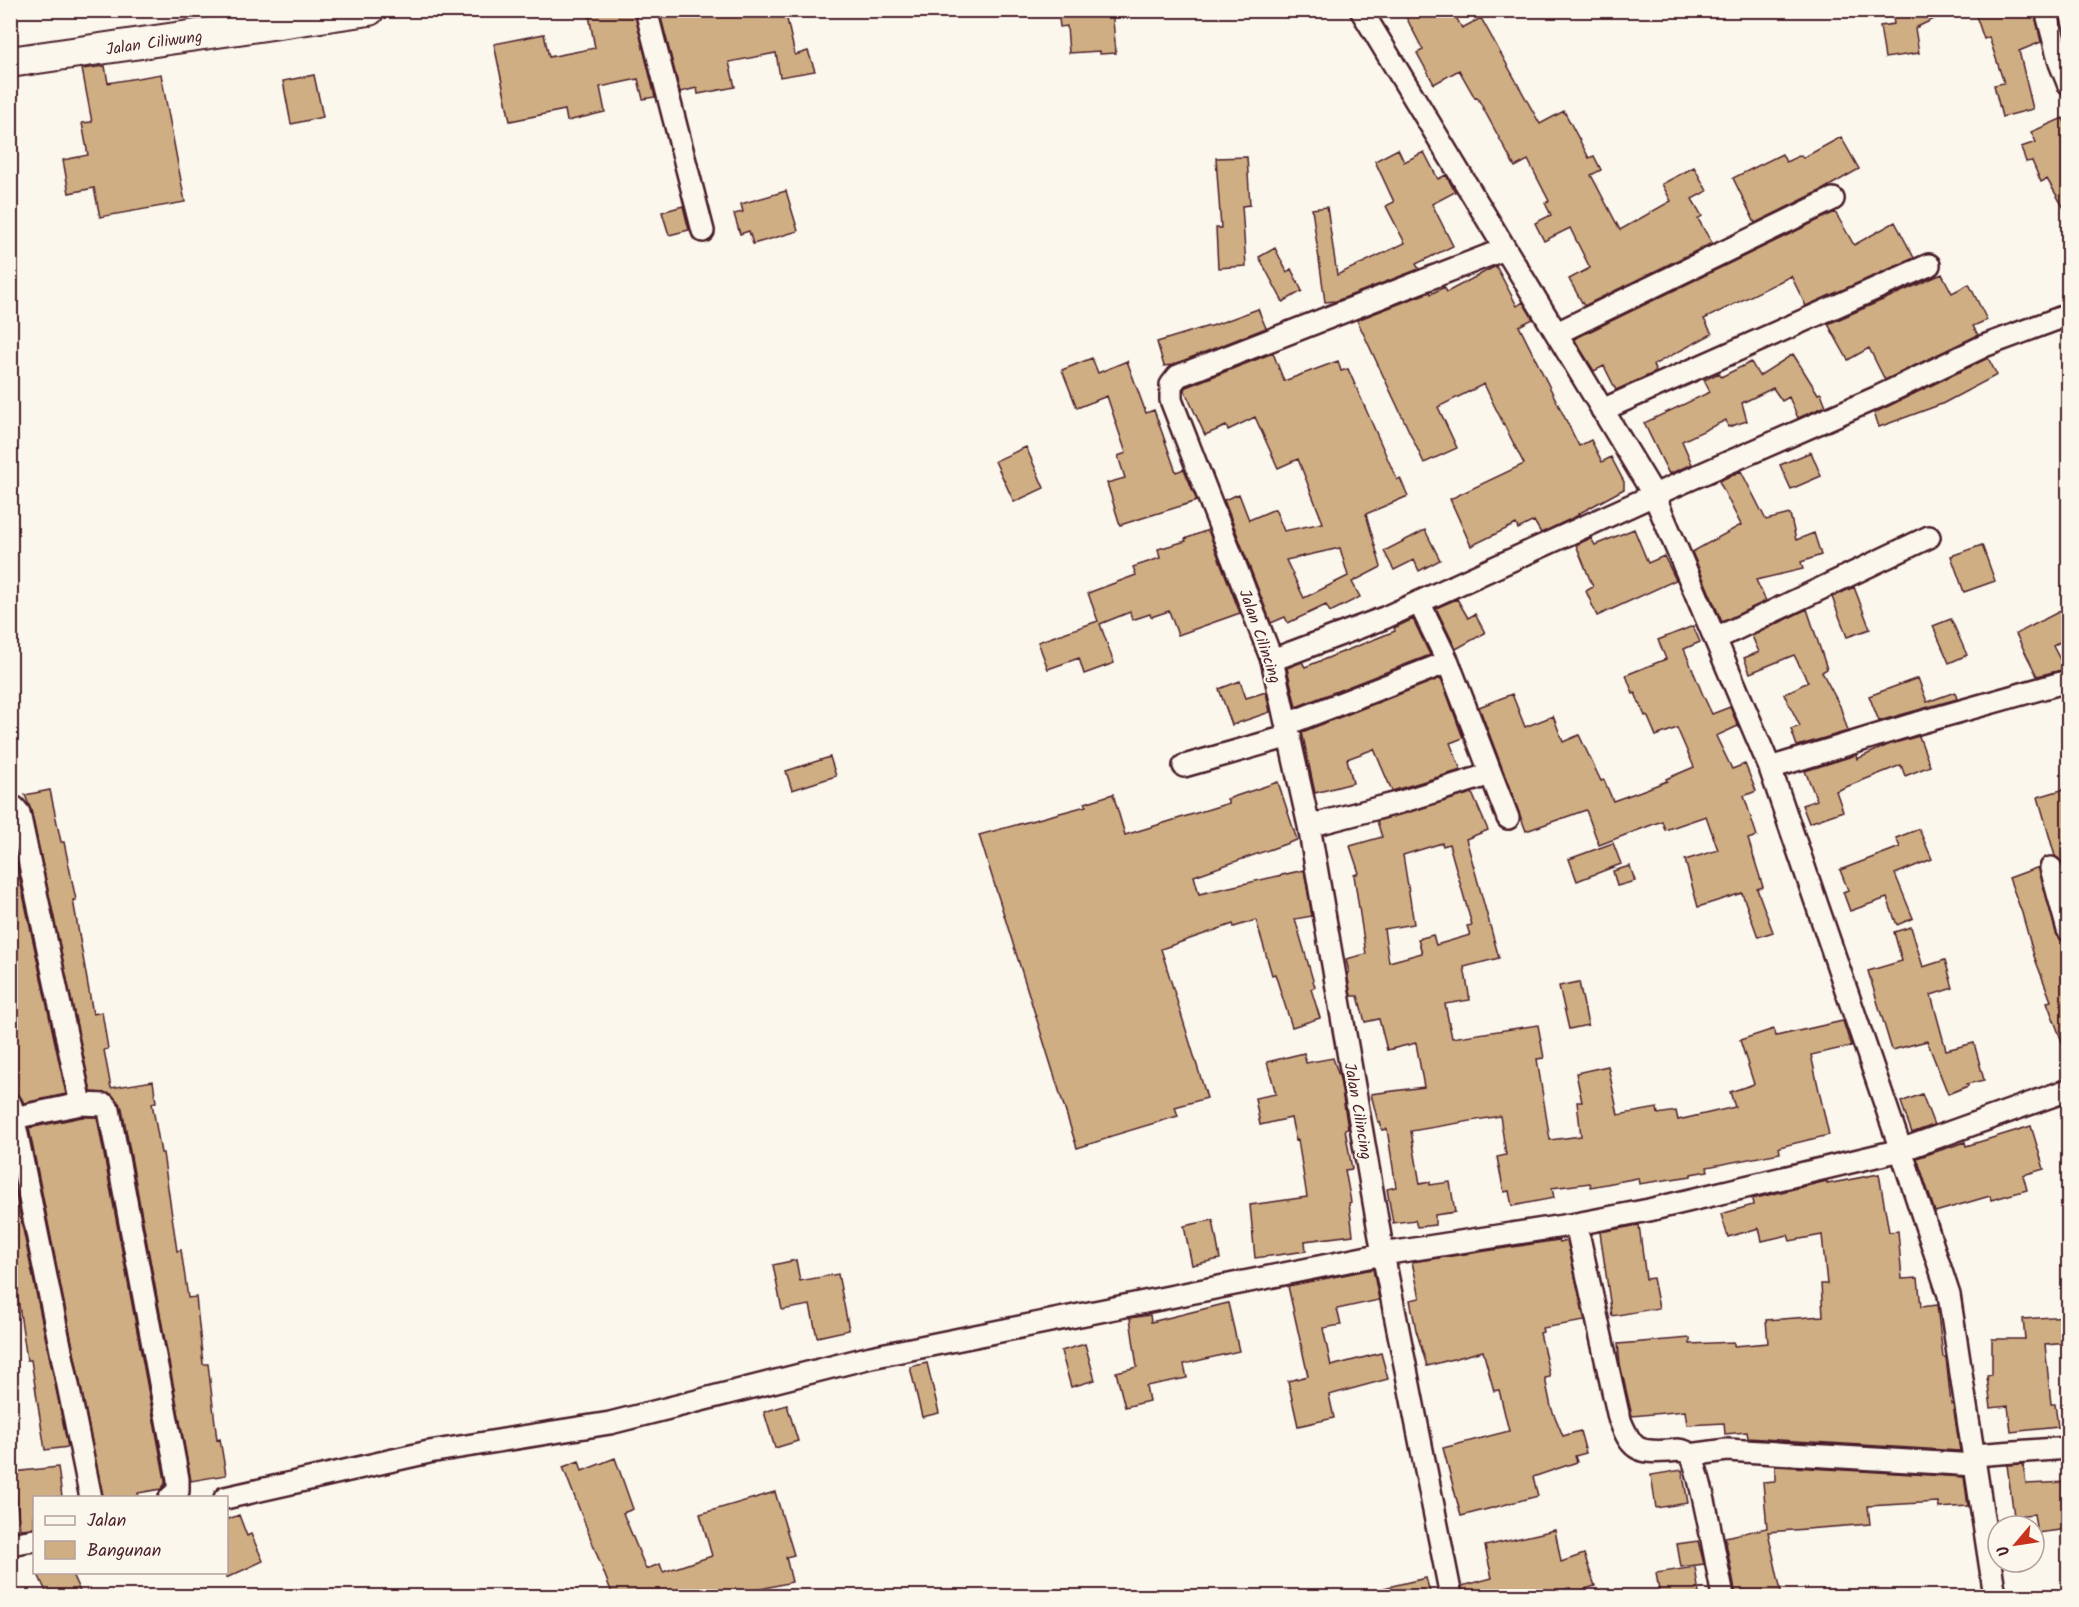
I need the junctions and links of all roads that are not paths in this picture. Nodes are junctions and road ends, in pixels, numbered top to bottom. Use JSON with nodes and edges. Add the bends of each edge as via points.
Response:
{"nodes":[{"id":1,"x":369,"y":10,"type":"edge"},
{"id":2,"x":646,"y":10,"type":"edge"},
{"id":3,"x":1361,"y":10,"type":"edge"},
{"id":4,"x":2046,"y":10,"type":"edge"},
{"id":5,"x":10,"y":62,"type":"edge"},
{"id":6,"x":2068,"y":83,"type":"edge"},
{"id":7,"x":1833,"y":199,"type":"dead end"},
{"id":8,"x":703,"y":231,"type":"dead end"},
{"id":9,"x":1505,"y":249,"type":"junction"},
{"id":10,"x":1929,"y":265,"type":"dead end"},
{"id":11,"x":2068,"y":315,"type":"edge"},
{"id":12,"x":1557,"y":333,"type":"junction"},
{"id":13,"x":1602,"y":410,"type":"junction"},
{"id":14,"x":1654,"y":495,"type":"junction"},
{"id":15,"x":1929,"y":537,"type":"dead end"},
{"id":16,"x":1419,"y":602,"type":"junction"},
{"id":17,"x":1715,"y":639,"type":"junction"},
{"id":18,"x":1272,"y":660,"type":"junction"},
{"id":19,"x":1448,"y":662,"type":"junction"},
{"id":20,"x":2068,"y":681,"type":"edge"},
{"id":21,"x":1288,"y":730,"type":"junction"},
{"id":22,"x":1184,"y":766,"type":"dead end"},
{"id":23,"x":1770,"y":768,"type":"junction"},
{"id":24,"x":1491,"y":774,"type":"junction"},
{"id":25,"x":10,"y":807,"type":"edge"},
{"id":26,"x":1508,"y":818,"type":"dead end"},
{"id":27,"x":1309,"y":826,"type":"junction"},
{"id":28,"x":2051,"y":868,"type":"dead end"},
{"id":29,"x":2068,"y":930,"type":"edge"},
{"id":30,"x":2068,"y":1090,"type":"edge"},
{"id":31,"x":80,"y":1095,"type":"junction"},
{"id":32,"x":12,"y":1109,"type":"edge"},
{"id":33,"x":1901,"y":1150,"type":"junction"},
{"id":34,"x":1576,"y":1224,"type":"junction"},
{"id":35,"x":1383,"y":1254,"type":"junction"},
{"id":36,"x":2068,"y":1448,"type":"edge"},
{"id":37,"x":1690,"y":1455,"type":"junction"},
{"id":38,"x":1975,"y":1460,"type":"junction"},
{"id":39,"x":91,"y":1496,"type":"edge"},
{"id":40,"x":171,"y":1496,"type":"edge"},
{"id":41,"x":228,"y":1496,"type":"edge"},
{"id":42,"x":33,"y":1540,"type":"edge"},
{"id":43,"x":10,"y":1544,"type":"edge"},
{"id":44,"x":1451,"y":1596,"type":"edge"},
{"id":45,"x":1723,"y":1596,"type":"edge"},
{"id":46,"x":1995,"y":1596,"type":"edge"}],
"edges":[{"from":1,"to":5,"type":"main road","name":"Jalan Ciliwung"},
{"from":2,"to":8,"type":"street"},
{"from":3,"to":9,"type":"street"},
{"from":4,"to":6,"type":"street"},
{"from":7,"to":12,"type":"street"},
{"from":9,"to":12,"type":"street"},
{"from":9,"to":18,"type":"street","name":"Jalan Cilincing","via":[[1178,376],[1171,385],[1171,400]]},
{"from":10,"to":13,"type":"street"},
{"from":11,"to":14,"type":"street","via":[[1984,346]]},
{"from":12,"to":13,"type":"street"},
{"from":13,"to":14,"type":"street"},
{"from":14,"to":16,"type":"street"},
{"from":14,"to":17,"type":"street"},
{"from":15,"to":17,"type":"street"},
{"from":16,"to":18,"type":"street"},
{"from":16,"to":19,"type":"street"},
{"from":17,"to":23,"type":"street"},
{"from":18,"to":21,"type":"street","name":"Jalan Cilincing"},
{"from":19,"to":21,"type":"street"},
{"from":19,"to":24,"type":"street"},
{"from":20,"to":23,"type":"street"},
{"from":21,"to":22,"type":"street"},
{"from":21,"to":27,"type":"street","name":"Jalan Cilincing"},
{"from":23,"to":33,"type":"street"},
{"from":24,"to":26,"type":"street"},
{"from":24,"to":27,"type":"street"},
{"from":25,"to":31,"type":"street","via":[[19,813]]},
{"from":27,"to":35,"type":"street","name":"Jalan Cilincing"},
{"from":28,"to":29,"type":"street"},
{"from":30,"to":33,"type":"street"},
{"from":31,"to":32,"type":"street"},
{"from":31,"to":40,"type":"street","via":[[108,1110],[178,1479],[178,1491]]},
{"from":32,"to":39,"type":"street"},
{"from":33,"to":34,"type":"street"},
{"from":33,"to":38,"type":"street","via":[[1948,1295]]},
{"from":34,"to":35,"type":"street"},
{"from":34,"to":37,"type":"street","via":[[1625,1434],[1645,1452],[1680,1450]]},
{"from":35,"to":41,"type":"street","via":[[871,1357],[610,1423],[429,1452]]},
{"from":35,"to":44,"type":"street","name":"Jalan Cilincing"},
{"from":36,"to":38,"type":"street"},
{"from":37,"to":38,"type":"street","via":[[1727,1450]]},
{"from":37,"to":45,"type":"street"},
{"from":38,"to":46,"type":"street"},
{"from":42,"to":43,"type":"street"}]}
